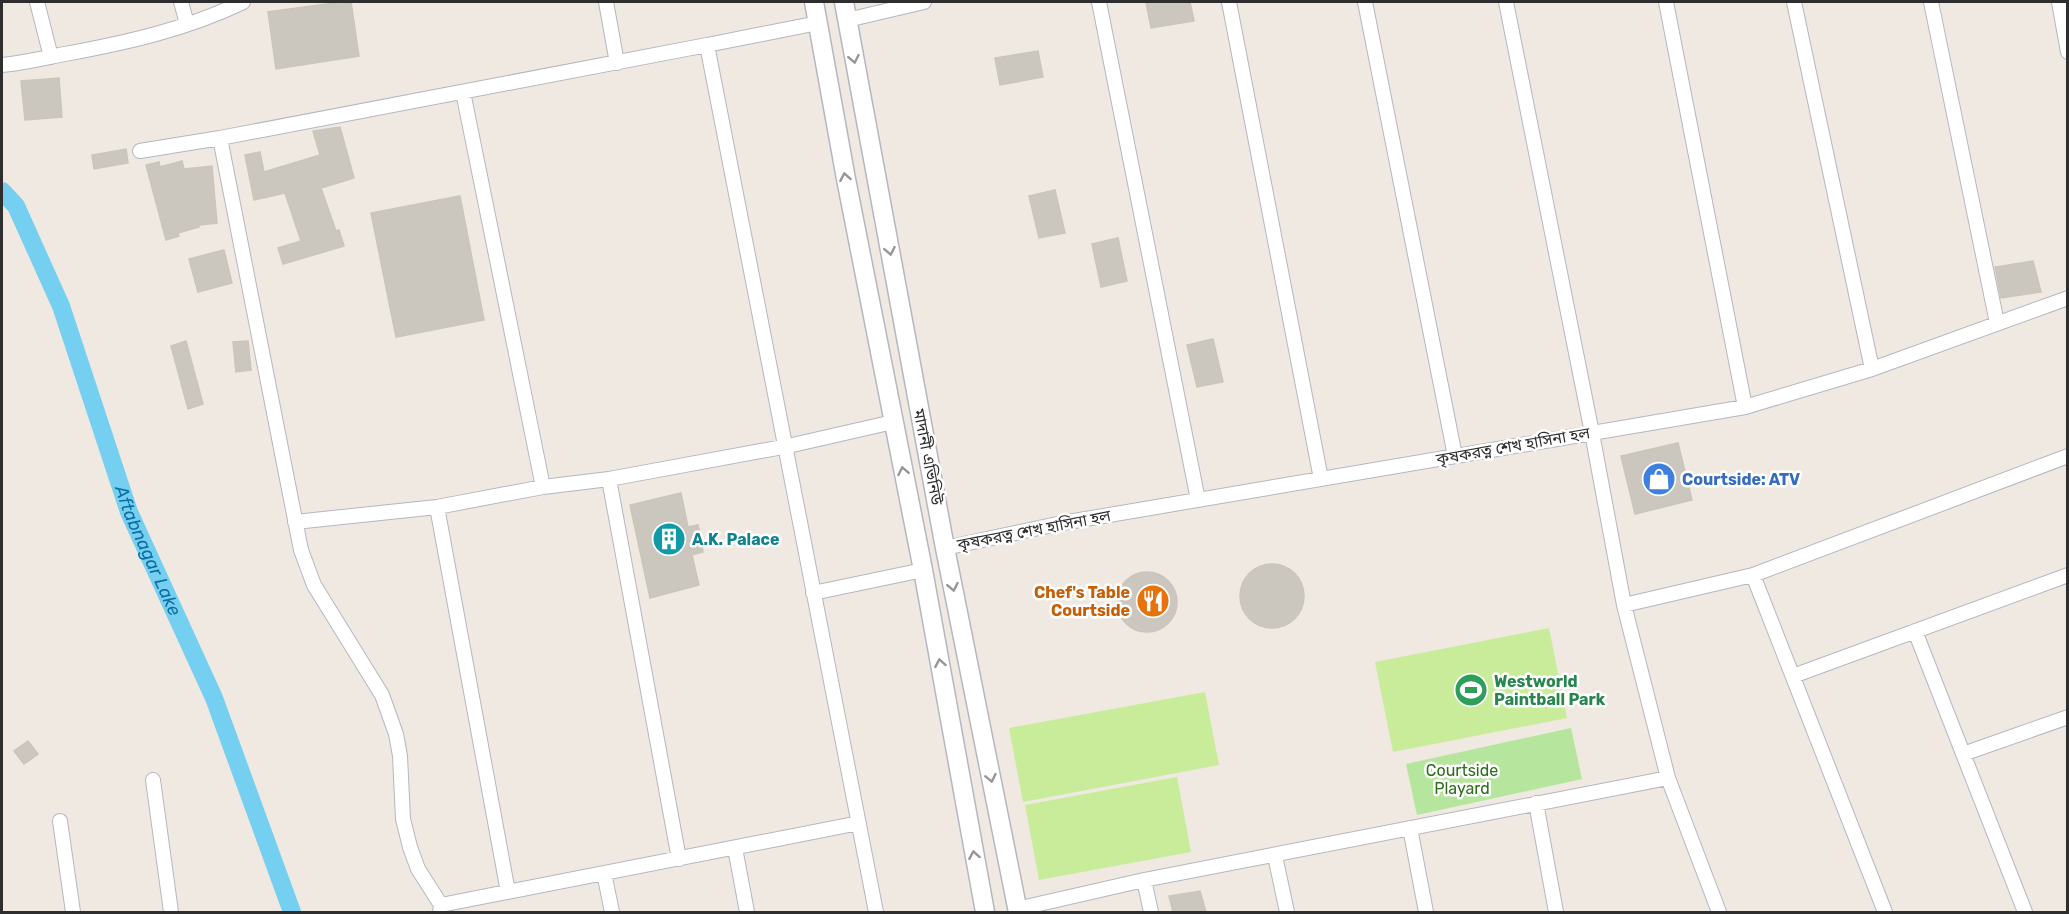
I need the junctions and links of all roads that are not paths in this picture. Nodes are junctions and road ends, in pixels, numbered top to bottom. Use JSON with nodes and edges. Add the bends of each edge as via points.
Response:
{"nodes":[{"id":1,"x":37,"y":2,"type":"edge"},
{"id":2,"x":181,"y":2,"type":"edge"},
{"id":3,"x":243,"y":2,"type":"edge"},
{"id":4,"x":606,"y":2,"type":"edge"},
{"id":5,"x":814,"y":2,"type":"edge"},
{"id":6,"x":844,"y":2,"type":"edge"},
{"id":7,"x":924,"y":2,"type":"edge"},
{"id":8,"x":1099,"y":2,"type":"edge"},
{"id":9,"x":1229,"y":2,"type":"edge"},
{"id":10,"x":1365,"y":2,"type":"edge"},
{"id":11,"x":1506,"y":2,"type":"edge"},
{"id":12,"x":1666,"y":2,"type":"edge"},
{"id":13,"x":1794,"y":2,"type":"edge"},
{"id":14,"x":1931,"y":2,"type":"edge"},
{"id":15,"x":2059,"y":2,"type":"edge"},
{"id":16,"x":847,"y":20,"type":"junction"},
{"id":17,"x":818,"y":23,"type":"junction"},
{"id":18,"x":187,"y":24,"type":"junction"},
{"id":19,"x":707,"y":45,"type":"junction"},
{"id":20,"x":2067,"y":52,"type":"edge"},
{"id":21,"x":51,"y":57,"type":"junction"},
{"id":22,"x":617,"y":63,"type":"junction"},
{"id":23,"x":2,"y":65,"type":"edge"},
{"id":24,"x":463,"y":92,"type":"junction"},
{"id":25,"x":220,"y":138,"type":"junction"},
{"id":26,"x":140,"y":151,"type":"dead end"},
{"id":27,"x":2067,"y":298,"type":"edge"},
{"id":28,"x":1997,"y":323,"type":"junction"},
{"id":29,"x":1872,"y":369,"type":"junction"},
{"id":30,"x":1745,"y":407,"type":"junction"},
{"id":31,"x":893,"y":422,"type":"junction"},
{"id":32,"x":1593,"y":433,"type":"junction"},
{"id":33,"x":788,"y":446,"type":"junction"},
{"id":34,"x":1455,"y":456,"type":"junction"},
{"id":35,"x":2067,"y":456,"type":"edge"},
{"id":36,"x":609,"y":479,"type":"junction"},
{"id":37,"x":1321,"y":479,"type":"junction"},
{"id":38,"x":543,"y":487,"type":"junction"},
{"id":39,"x":1197,"y":500,"type":"junction"},
{"id":40,"x":437,"y":507,"type":"junction"},
{"id":41,"x":295,"y":522,"type":"junction"},
{"id":42,"x":945,"y":548,"type":"junction"},
{"id":43,"x":923,"y":570,"type":"junction"},
{"id":44,"x":1753,"y":575,"type":"junction"},
{"id":45,"x":2067,"y":575,"type":"edge"},
{"id":46,"x":813,"y":593,"type":"junction"},
{"id":47,"x":1624,"y":605,"type":"junction"},
{"id":48,"x":1915,"y":631,"type":"junction"},
{"id":49,"x":1793,"y":676,"type":"junction"},
{"id":50,"x":2067,"y":717,"type":"edge"},
{"id":51,"x":978,"y":719,"type":"junction"},
{"id":52,"x":951,"y":726,"type":"junction"},
{"id":53,"x":1963,"y":754,"type":"junction"},
{"id":54,"x":1668,"y":778,"type":"junction"},
{"id":55,"x":153,"y":780,"type":"dead end"},
{"id":56,"x":1536,"y":803,"type":"junction"},
{"id":57,"x":60,"y":821,"type":"dead end"},
{"id":58,"x":859,"y":823,"type":"junction"},
{"id":59,"x":1410,"y":828,"type":"junction"},
{"id":60,"x":735,"y":848,"type":"junction"},
{"id":61,"x":1275,"y":856,"type":"junction"},
{"id":62,"x":679,"y":859,"type":"junction"},
{"id":63,"x":604,"y":873,"type":"junction"},
{"id":64,"x":1144,"y":880,"type":"junction"},
{"id":65,"x":508,"y":892,"type":"junction"},
{"id":66,"x":440,"y":909,"type":"edge"},
{"id":67,"x":1014,"y":911,"type":"edge"},
{"id":68,"x":73,"y":912,"type":"edge"},
{"id":69,"x":171,"y":912,"type":"edge"},
{"id":70,"x":612,"y":912,"type":"edge"},
{"id":71,"x":747,"y":912,"type":"edge"},
{"id":72,"x":876,"y":912,"type":"edge"},
{"id":73,"x":985,"y":912,"type":"edge"},
{"id":74,"x":1151,"y":912,"type":"edge"},
{"id":75,"x":1287,"y":912,"type":"edge"},
{"id":76,"x":1425,"y":912,"type":"edge"},
{"id":77,"x":1556,"y":912,"type":"edge"},
{"id":78,"x":1719,"y":912,"type":"edge"},
{"id":79,"x":1885,"y":912,"type":"edge"},
{"id":80,"x":2025,"y":912,"type":"edge"}],
"edges":[{"from":1,"to":21,"type":"street"},
{"from":2,"to":18,"type":"street"},
{"from":3,"to":18,"type":"street"},
{"from":4,"to":22,"type":"street"},
{"from":5,"to":17,"type":"main road","name":"মাদানী এভিনিউ"},
{"from":6,"to":16,"type":"main road","name":"মাদানী এভিনিউ"},
{"from":7,"to":16,"type":"street"},
{"from":8,"to":39,"type":"street"},
{"from":9,"to":37,"type":"street"},
{"from":10,"to":34,"type":"street"},
{"from":11,"to":32,"type":"street"},
{"from":12,"to":30,"type":"street"},
{"from":13,"to":29,"type":"street"},
{"from":14,"to":28,"type":"street"},
{"from":15,"to":20,"type":"street"},
{"from":16,"to":42,"type":"main road","name":"মাদানী এভিনিউ","one_way":true},
{"from":17,"to":19,"type":"street"},
{"from":31,"to":17,"type":"main road","name":"মাদানী এভিনিউ","one_way":true},
{"from":18,"to":21,"type":"street"},
{"from":19,"to":22,"type":"street"},
{"from":19,"to":33,"type":"street"},
{"from":21,"to":23,"type":"street"},
{"from":22,"to":24,"type":"street"},
{"from":24,"to":25,"type":"street"},
{"from":24,"to":38,"type":"street"},
{"from":25,"to":26,"type":"street"},
{"from":25,"to":41,"type":"street"},
{"from":27,"to":28,"type":"street","name":"কৃষকরত্ন শেখ হাসিনা হল"},
{"from":28,"to":29,"type":"street","name":"কৃষকরত্ন শেখ হাসিনা হল"},
{"from":29,"to":30,"type":"street","name":"কৃষকরত্ন শেখ হাসিনা হল"},
{"from":30,"to":32,"type":"street","name":"কৃষকরত্ন শেখ হাসিনা হল"},
{"from":31,"to":33,"type":"street"},
{"from":43,"to":31,"type":"main road","name":"মাদানী এভিনিউ","one_way":true},
{"from":32,"to":34,"type":"street","name":"কৃষকরত্ন শেখ হাসিনা হল"},
{"from":32,"to":47,"type":"street"},
{"from":33,"to":36,"type":"street"},
{"from":33,"to":46,"type":"street"},
{"from":34,"to":37,"type":"street","name":"কৃষকরত্ন শেখ হাসিনা হল"},
{"from":35,"to":44,"type":"street"},
{"from":36,"to":38,"type":"street"},
{"from":36,"to":62,"type":"street"},
{"from":37,"to":39,"type":"street","name":"কৃষকরত্ন শেখ হাসিনা হল"},
{"from":38,"to":40,"type":"street"},
{"from":39,"to":42,"type":"street","name":"কৃষকরত্ন শেখ হাসিনা হল"},
{"from":40,"to":41,"type":"street"},
{"from":40,"to":65,"type":"street"},
{"from":41,"to":66,"type":"street","via":[[314,585],[382,695],[396,734],[403,819],[410,847]]},
{"from":42,"to":51,"type":"main road","name":"মাদানী এভিনিউ","one_way":true},
{"from":43,"to":46,"type":"street"},
{"from":52,"to":43,"type":"main road","name":"মাদানী এভিনিউ","one_way":true},
{"from":44,"to":47,"type":"street"},
{"from":44,"to":49,"type":"street"},
{"from":45,"to":48,"type":"street"},
{"from":46,"to":58,"type":"street"},
{"from":47,"to":54,"type":"street"},
{"from":48,"to":49,"type":"street"},
{"from":48,"to":53,"type":"street"},
{"from":49,"to":79,"type":"street"},
{"from":50,"to":53,"type":"street"},
{"from":51,"to":52,"type":"main road"},
{"from":51,"to":67,"type":"main road","name":"মাদানী এভিনিউ","one_way":true},
{"from":73,"to":52,"type":"main road","name":"মাদানী এভিনিউ","one_way":true},
{"from":53,"to":80,"type":"street"},
{"from":54,"to":56,"type":"street"},
{"from":54,"to":78,"type":"street"},
{"from":55,"to":69,"type":"street"},
{"from":56,"to":59,"type":"street"},
{"from":56,"to":77,"type":"street"},
{"from":57,"to":68,"type":"street"},
{"from":58,"to":60,"type":"street"},
{"from":58,"to":72,"type":"street"},
{"from":59,"to":61,"type":"street"},
{"from":59,"to":76,"type":"street"},
{"from":60,"to":62,"type":"street"},
{"from":60,"to":71,"type":"street"},
{"from":61,"to":64,"type":"street"},
{"from":61,"to":75,"type":"street"},
{"from":62,"to":63,"type":"street"},
{"from":63,"to":65,"type":"street"},
{"from":63,"to":70,"type":"street"},
{"from":64,"to":67,"type":"street"},
{"from":64,"to":74,"type":"street"},
{"from":65,"to":66,"type":"street"}]}
